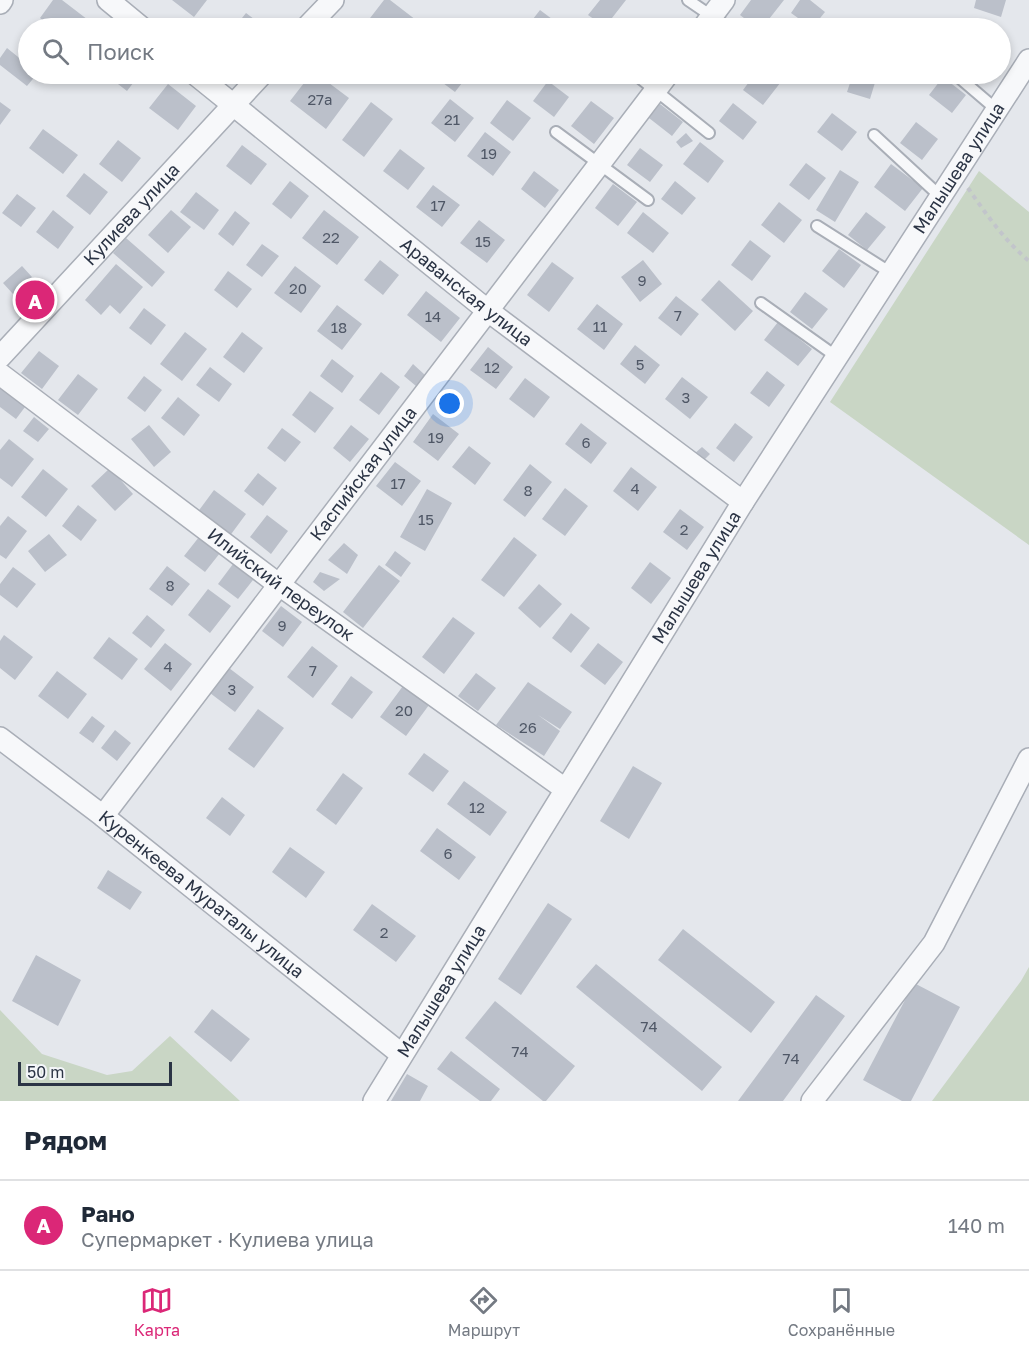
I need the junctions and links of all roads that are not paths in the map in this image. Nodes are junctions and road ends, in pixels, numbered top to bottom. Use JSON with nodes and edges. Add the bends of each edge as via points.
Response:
{"nodes":[{"id":1,"x":108,"y":0,"type":"edge"},
{"id":2,"x":333,"y":0,"type":"edge"},
{"id":3,"x":688,"y":0,"type":"edge"},
{"id":4,"x":130,"y":18,"type":"edge"},
{"id":5,"x":316,"y":18,"type":"edge"},
{"id":6,"x":717,"y":18,"type":"edge"},
{"id":7,"x":1029,"y":60,"type":"edge"},
{"id":8,"x":207,"y":84,"type":"edge"},
{"id":9,"x":252,"y":84,"type":"edge"},
{"id":10,"x":660,"y":84,"type":"edge"},
{"id":11,"x":665,"y":84,"type":"edge"},
{"id":12,"x":967,"y":84,"type":"edge"},
{"id":13,"x":232,"y":105,"type":"junction"},
{"id":14,"x":997,"y":110,"type":"junction"},
{"id":15,"x":556,"y":132,"type":"dead end"},
{"id":16,"x":710,"y":133,"type":"dead end"},
{"id":17,"x":874,"y":135,"type":"dead end"},
{"id":18,"x":599,"y":164,"type":"junction"},
{"id":19,"x":941,"y":197,"type":"junction"},
{"id":20,"x":648,"y":200,"type":"dead end"},
{"id":21,"x":817,"y":226,"type":"dead end"},
{"id":22,"x":891,"y":273,"type":"junction"},
{"id":23,"x":761,"y":303,"type":"dead end"},
{"id":24,"x":487,"y":310,"type":"junction"},
{"id":25,"x":0,"y":357,"type":"edge"},
{"id":26,"x":837,"y":357,"type":"junction"},
{"id":27,"x":0,"y":374,"type":"edge"},
{"id":28,"x":743,"y":502,"type":"junction"},
{"id":29,"x":278,"y":584,"type":"junction"},
{"id":30,"x":0,"y":738,"type":"edge"},
{"id":31,"x":1029,"y":759,"type":"edge"},
{"id":32,"x":566,"y":789,"type":"junction"},
{"id":33,"x":103,"y":816,"type":"junction"},
{"id":34,"x":401,"y":1054,"type":"junction"},
{"id":35,"x":374,"y":1101,"type":"edge"},
{"id":36,"x":812,"y":1101,"type":"edge"}],
"edges":[{"from":1,"to":4,"type":"street"},
{"from":2,"to":5,"type":"street"},
{"from":3,"to":6,"type":"lane"},
{"from":7,"to":14,"type":"street","name":"Малышева улица"},
{"from":8,"to":13,"type":"street","name":"Араванская улица"},
{"from":9,"to":13,"type":"street","name":"Кулиева улица"},
{"from":10,"to":18,"type":"street","name":"Каспийская улица"},
{"from":11,"to":16,"type":"lane"},
{"from":12,"to":14,"type":"lane"},
{"from":13,"to":24,"type":"street","name":"Араванская улица"},
{"from":13,"to":25,"type":"street","name":"Кулиева улица"},
{"from":14,"to":19,"type":"street","name":"Малышева улица"},
{"from":15,"to":18,"type":"lane"},
{"from":17,"to":19,"type":"lane"},
{"from":18,"to":20,"type":"lane"},
{"from":18,"to":24,"type":"street","name":"Каспийская улица"},
{"from":19,"to":22,"type":"street","name":"Малышева улица"},
{"from":21,"to":22,"type":"lane"},
{"from":22,"to":26,"type":"street","name":"Малышева улица"},
{"from":23,"to":26,"type":"lane"},
{"from":24,"to":28,"type":"street","name":"Араванская улица"},
{"from":24,"to":29,"type":"street","name":"Каспийская улица"},
{"from":26,"to":28,"type":"street","name":"Малышева улица"},
{"from":27,"to":29,"type":"street","name":"Илийский переулок"},
{"from":28,"to":32,"type":"street","name":"Малышева улица"},
{"from":29,"to":32,"type":"street","name":"Илийский переулок"},
{"from":29,"to":33,"type":"street","name":"Каспийская улица"},
{"from":30,"to":33,"type":"street","name":"Куренкеева Мураталы улица"},
{"from":31,"to":36,"type":"street","via":[[934,943]]},
{"from":32,"to":34,"type":"street","name":"Малышева улица"},
{"from":33,"to":34,"type":"street","name":"Куренкеева Мураталы улица"},
{"from":34,"to":35,"type":"street","name":"Малышева улица"}]}
